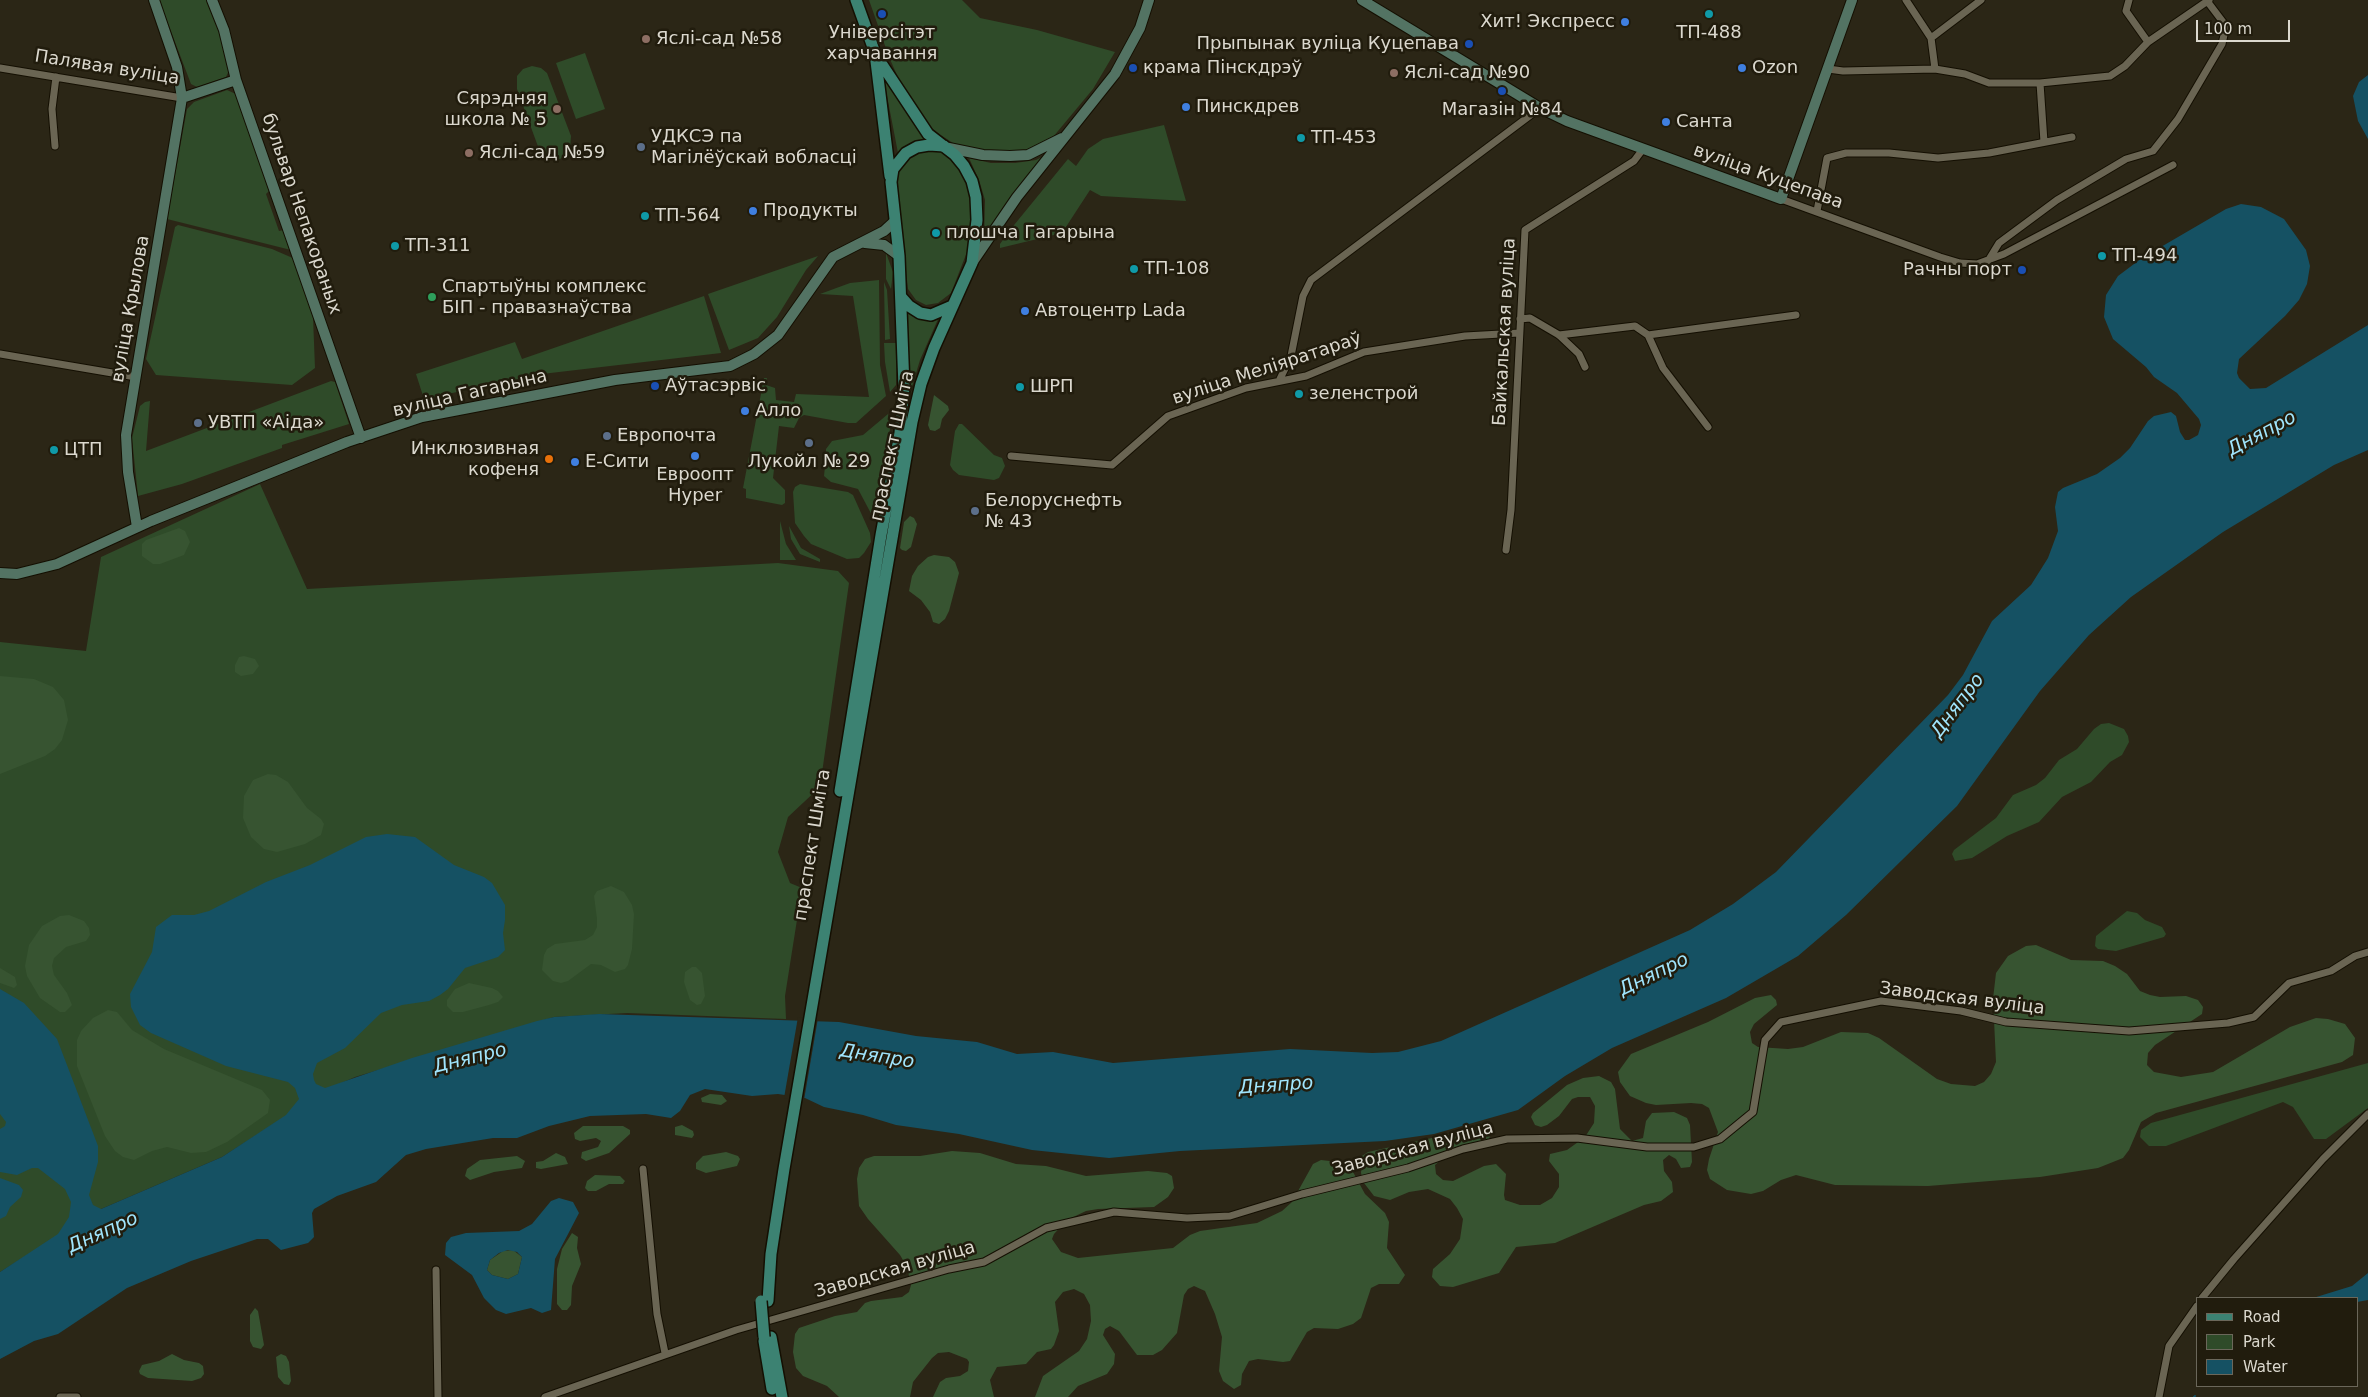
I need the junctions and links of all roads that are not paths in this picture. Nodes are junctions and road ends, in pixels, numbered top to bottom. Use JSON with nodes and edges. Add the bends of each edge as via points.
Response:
{"nodes":[{"id":1,"x":154,"y":0,"type":"edge"},
{"id":2,"x":212,"y":0,"type":"edge"},
{"id":3,"x":856,"y":0,"type":"edge"},
{"id":4,"x":1149,"y":0,"type":"edge"},
{"id":5,"x":1362,"y":0,"type":"edge"},
{"id":6,"x":1852,"y":0,"type":"edge"},
{"id":7,"x":1906,"y":0,"type":"edge"},
{"id":8,"x":1982,"y":0,"type":"edge"},
{"id":9,"x":2129,"y":0,"type":"edge"},
{"id":10,"x":2208,"y":1,"type":"edge"},
{"id":11,"x":1931,"y":38,"type":"junction"},
{"id":12,"x":2148,"y":42,"type":"junction"},
{"id":13,"x":875,"y":54,"type":"junction"},
{"id":14,"x":0,"y":68,"type":"edge"},
{"id":15,"x":1828,"y":69,"type":"junction"},
{"id":16,"x":1935,"y":69,"type":"junction"},
{"id":17,"x":56,"y":78,"type":"junction"},
{"id":18,"x":236,"y":80,"type":"junction"},
{"id":19,"x":2040,"y":83,"type":"junction"},
{"id":20,"x":182,"y":98,"type":"junction"},
{"id":21,"x":1540,"y":108,"type":"junction"},
{"id":22,"x":1069,"y":133,"type":"junction"},
{"id":23,"x":2072,"y":137,"type":"dead end"},
{"id":24,"x":2044,"y":142,"type":"junction"},
{"id":25,"x":55,"y":146,"type":"dead end"},
{"id":26,"x":944,"y":146,"type":"junction"},
{"id":27,"x":1643,"y":149,"type":"junction"},
{"id":28,"x":2173,"y":165,"type":"dead end"},
{"id":29,"x":891,"y":182,"type":"junction"},
{"id":30,"x":1781,"y":199,"type":"junction"},
{"id":31,"x":1817,"y":211,"type":"junction"},
{"id":32,"x":895,"y":221,"type":"junction"},
{"id":33,"x":859,"y":244,"type":"junction"},
{"id":34,"x":899,"y":256,"type":"junction"},
{"id":35,"x":1988,"y":261,"type":"junction"},
{"id":36,"x":972,"y":263,"type":"junction"},
{"id":37,"x":901,"y":298,"type":"junction"},
{"id":38,"x":952,"y":306,"type":"junction"},
{"id":39,"x":1796,"y":315,"type":"dead end"},
{"id":40,"x":1520,"y":319,"type":"junction"},
{"id":41,"x":1519,"y":333,"type":"junction"},
{"id":42,"x":1559,"y":335,"type":"junction"},
{"id":43,"x":1648,"y":336,"type":"junction"},
{"id":44,"x":0,"y":354,"type":"edge"},
{"id":45,"x":1585,"y":367,"type":"dead end"},
{"id":46,"x":136,"y":377,"type":"junction"},
{"id":47,"x":1278,"y":381,"type":"junction"},
{"id":48,"x":1708,"y":427,"type":"dead end"},
{"id":49,"x":361,"y":438,"type":"junction"},
{"id":50,"x":1011,"y":456,"type":"dead end"},
{"id":51,"x":137,"y":527,"type":"junction"},
{"id":52,"x":1506,"y":550,"type":"dead end"},
{"id":53,"x":0,"y":573,"type":"edge"},
{"id":54,"x":829,"y":883,"type":"junction"},
{"id":55,"x":2368,"y":952,"type":"edge"},
{"id":56,"x":2368,"y":1114,"type":"edge"},
{"id":57,"x":644,"y":1169,"type":"dead end"},
{"id":58,"x":436,"y":1270,"type":"dead end"},
{"id":59,"x":2203,"y":1297,"type":"edge"},
{"id":60,"x":2196,"y":1307,"type":"edge"},
{"id":61,"x":767,"y":1337,"type":"junction"},
{"id":62,"x":665,"y":1353,"type":"junction"},
{"id":63,"x":60,"y":1397,"type":"edge"},
{"id":64,"x":77,"y":1397,"type":"edge"},
{"id":65,"x":438,"y":1397,"type":"edge"},
{"id":66,"x":545,"y":1397,"type":"edge"},
{"id":67,"x":775,"y":1397,"type":"edge"},
{"id":68,"x":782,"y":1397,"type":"edge"},
{"id":69,"x":2159,"y":1397,"type":"edge"}],
"edges":[{"from":1,"to":20,"type":"main road","name":"вуліца Крылова","via":[[177,67]]},
{"from":2,"to":18,"type":"main road","name":"бульвар Непакораных","via":[[224,30]]},
{"from":3,"to":13,"type":"main road"},
{"from":4,"to":22,"type":"main road","via":[[1140,28],[1115,74]]},
{"from":5,"to":21,"type":"main road","name":"вуліца Куцепава"},
{"from":6,"to":15,"type":"main road"},
{"from":7,"to":11,"type":"street"},
{"from":8,"to":11,"type":"street"},
{"from":9,"to":12,"type":"street","via":[[2126,10]]},
{"from":10,"to":12,"type":"street"},
{"from":10,"to":35,"type":"street","via":[[2226,26],[2222,44],[2178,119],[2153,151],[2126,159],[2057,200],[1999,243]]},
{"from":11,"to":16,"type":"street"},
{"from":12,"to":19,"type":"street","via":[[2125,66],[2110,76]]},
{"from":13,"to":26,"type":"main road","via":[[922,126]]},
{"from":13,"to":29,"type":"main road"},
{"from":14,"to":17,"type":"street","name":"Палявая вуліца"},
{"from":15,"to":16,"type":"street"},
{"from":15,"to":30,"type":"main road"},
{"from":16,"to":19,"type":"street","via":[[1965,74],[1989,83]]},
{"from":17,"to":20,"type":"street","name":"Палявая вуліца"},
{"from":17,"to":25,"type":"street","via":[[52,109]]},
{"from":18,"to":20,"type":"main road","name":"Палявая вуліца"},
{"from":18,"to":49,"type":"main road","name":"бульвар Непакораных"},
{"from":19,"to":24,"type":"street"},
{"from":20,"to":46,"type":"main road","name":"вуліца Крылова"},
{"from":21,"to":27,"type":"main road","name":"вуліца Куцепава"},
{"from":21,"to":47,"type":"street","via":[[1311,280],[1303,296],[1291,356]]},
{"from":22,"to":26,"type":"main road","via":[[1028,155],[996,157]]},
{"from":22,"to":36,"type":"main road","via":[[1017,197]]},
{"from":23,"to":24,"type":"street"},
{"from":24,"to":31,"type":"street","via":[[1989,153],[1938,158],[1889,153],[1846,153],[1827,158]]},
{"from":26,"to":29,"type":"main road","via":[[917,147],[906,153],[893,169]]},
{"from":26,"to":36,"type":"main road","name":"праспект Шміта","via":[[964,166],[976,197]]},
{"from":27,"to":30,"type":"main road","name":"вуліца Куцепава"},
{"from":27,"to":40,"type":"street","name":"Байкальская вуліца","via":[[1634,161],[1525,230]]},
{"from":28,"to":35,"type":"street","name":"вуліца Куцепава"},
{"from":29,"to":32,"type":"main road","name":"праспект Шміта"},
{"from":30,"to":31,"type":"street","name":"вуліца Куцепава"},
{"from":31,"to":35,"type":"street","name":"вуліца Куцепава","via":[[1950,260],[1977,264]]},
{"from":32,"to":33,"type":"main road","name":"вуліца Гагарына","via":[[884,231]]},
{"from":32,"to":34,"type":"main road","name":"праспект Шміта"},
{"from":33,"to":34,"type":"main road","via":[[877,243]]},
{"from":33,"to":49,"type":"main road","name":"вуліца Гагарына","via":[[833,257],[773,340],[730,366],[615,380],[422,417]]},
{"from":34,"to":37,"type":"main road","name":"праспект Шміта"},
{"from":36,"to":38,"type":"main road","name":"праспект Шміта"},
{"from":37,"to":38,"type":"main road","via":[[920,313],[931,315]]},
{"from":37,"to":54,"type":"main road","name":"праспект Шміта","via":[[904,387],[900,432],[881,535]]},
{"from":38,"to":54,"type":"main road","name":"праспект Шміта","via":[[922,384],[912,422]]},
{"from":39,"to":43,"type":"street"},
{"from":40,"to":41,"type":"street","name":"Байкальская вуліца"},
{"from":40,"to":42,"type":"street","via":[[1530,318]]},
{"from":41,"to":47,"type":"street","name":"вуліца Меліяратараў","via":[[1465,336],[1364,352],[1306,376]]},
{"from":41,"to":52,"type":"street","name":"Байкальская вуліца","via":[[1511,510]]},
{"from":42,"to":43,"type":"street","via":[[1635,326]]},
{"from":42,"to":45,"type":"street","via":[[1579,354]]},
{"from":43,"to":48,"type":"street","via":[[1663,368]]},
{"from":44,"to":46,"type":"street"},
{"from":46,"to":51,"type":"main road","name":"вуліца Крылова","via":[[126,435]]},
{"from":47,"to":50,"type":"street","name":"вуліца Меліяратараў","via":[[1246,388],[1168,416],[1112,465]]},
{"from":49,"to":51,"type":"main road","name":"вуліца Гагарына"},
{"from":51,"to":53,"type":"main road","name":"вуліца Гагарына","via":[[56,564],[17,574]]},
{"from":54,"to":61,"type":"main road","name":"праспект Шміта","bridge":true,"via":[[763,1260]]},
{"from":55,"to":62,"type":"street","name":"Заводская вуліца","via":[[2331,971],[2289,983],[2254,1017],[2228,1023],[2129,1031],[2006,1022],[1962,1011],[1881,1001],[1781,1022],[1765,1040],[1753,1112],[1720,1138],[1694,1147],[1647,1147],[1577,1138],[1507,1138],[1230,1216],[1187,1218],[1114,1212],[1046,1228],[984,1262],[787,1315]]},
{"from":56,"to":59,"type":"street","via":[[2310,1174]]},
{"from":57,"to":62,"type":"street","via":[[657,1314]]},
{"from":58,"to":65,"type":"street"},
{"from":60,"to":69,"type":"street","via":[[2169,1346]]},
{"from":61,"to":67,"type":"main road","name":"праспект Шміта"},
{"from":61,"to":68,"type":"main road","name":"праспект Шміта"},
{"from":62,"to":66,"type":"street","name":"Заводская вуліца"},
{"from":63,"to":64,"type":"street"}]}
